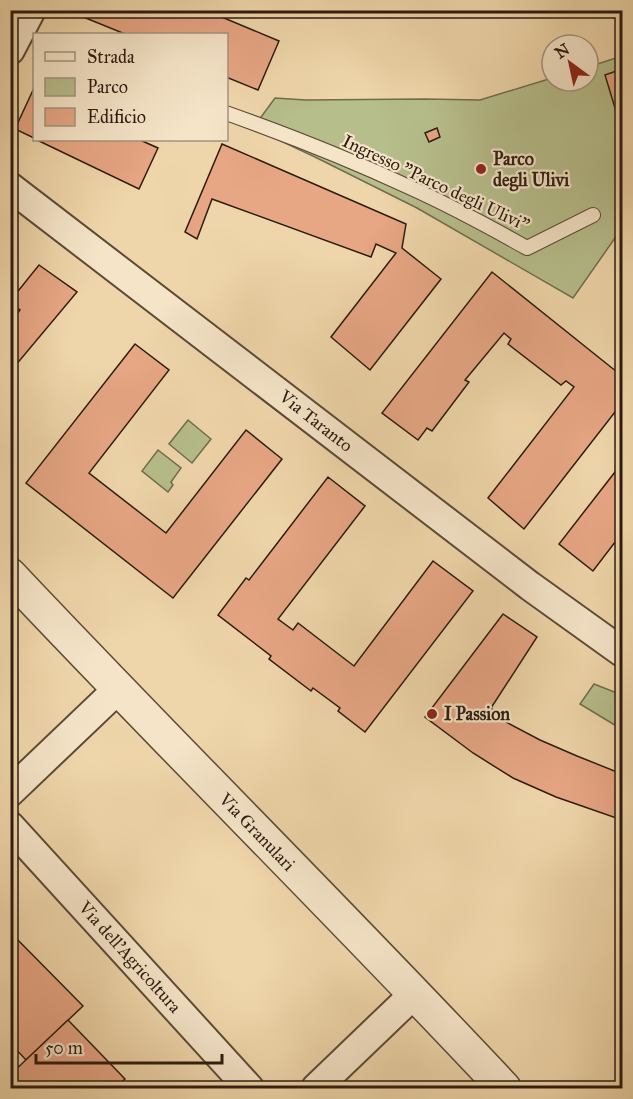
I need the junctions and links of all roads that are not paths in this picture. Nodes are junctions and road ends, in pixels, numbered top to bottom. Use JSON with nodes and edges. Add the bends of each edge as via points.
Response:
{"nodes":[{"id":1,"x":228,"y":114,"type":"edge"},
{"id":2,"x":10,"y":188,"type":"edge"},
{"id":3,"x":593,"y":214,"type":"dead end"},
{"id":4,"x":10,"y":575,"type":"edge"},
{"id":5,"x":622,"y":652,"type":"edge"},
{"id":6,"x":118,"y":689,"type":"junction"},
{"id":7,"x":10,"y":792,"type":"edge"},
{"id":8,"x":10,"y":826,"type":"edge"},
{"id":9,"x":415,"y":993,"type":"junction"},
{"id":10,"x":249,"y":1089,"type":"edge"},
{"id":11,"x":316,"y":1089,"type":"edge"},
{"id":12,"x":504,"y":1089,"type":"edge"}],
"edges":[{"from":1,"to":3,"type":"lane","name":"Ingresso \"Parco degli Ulivi\"","via":[[402,183],[526,248]]},
{"from":2,"to":5,"type":"street","name":"Via Taranto"},
{"from":4,"to":6,"type":"street","name":"Via Granulari"},
{"from":6,"to":7,"type":"street"},
{"from":6,"to":9,"type":"street","name":"Via Granulari"},
{"from":8,"to":10,"type":"street","name":"Via dell'Agricoltura"},
{"from":9,"to":11,"type":"street"},
{"from":9,"to":12,"type":"street","name":"Via Granulari"}]}
